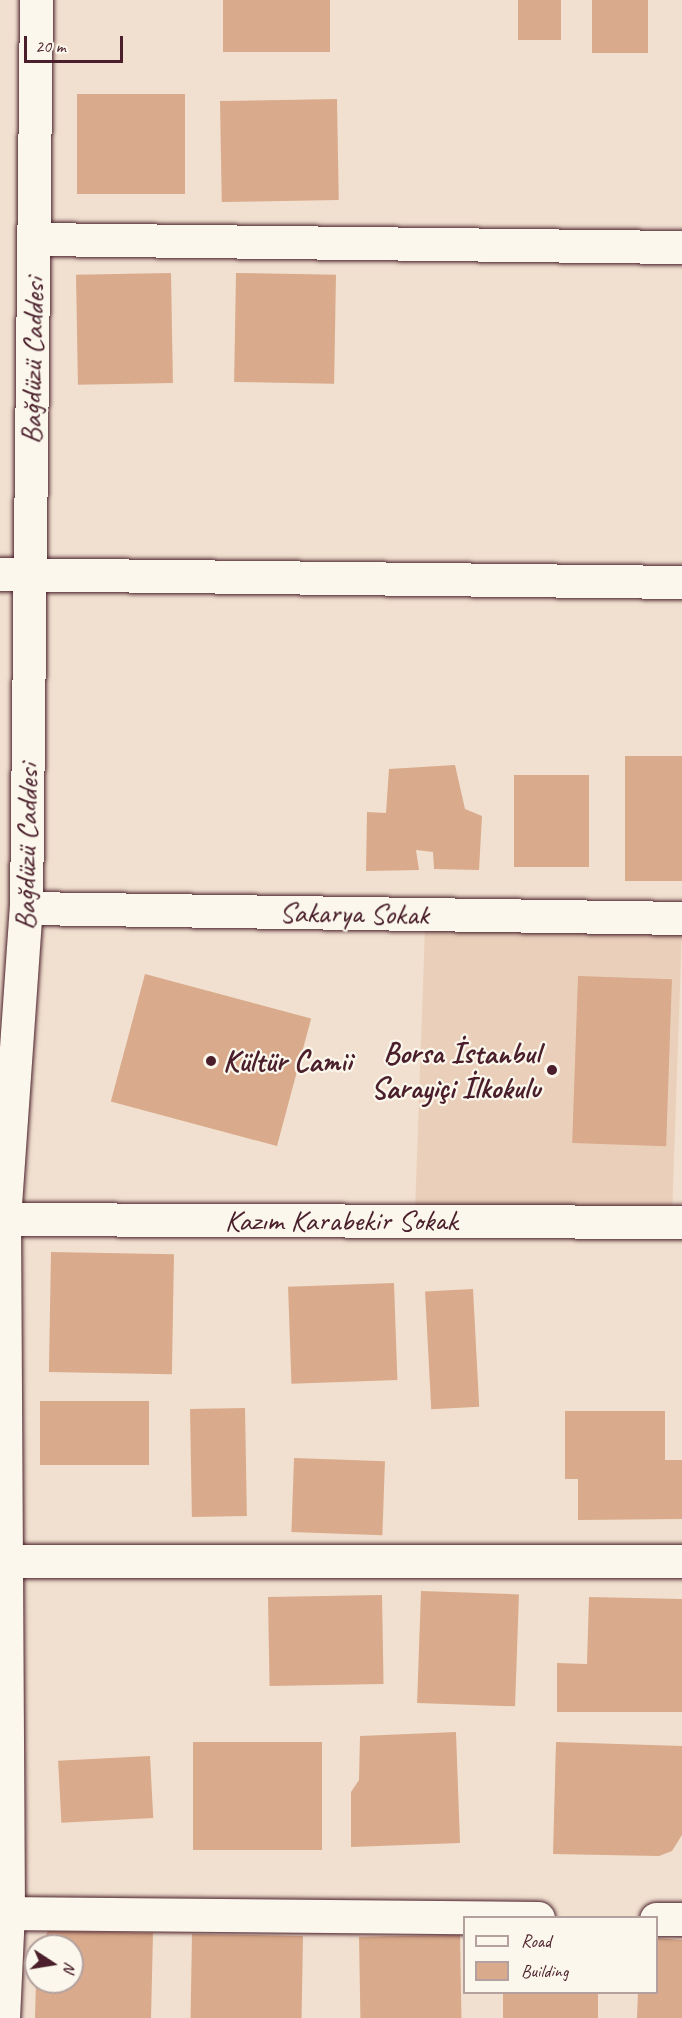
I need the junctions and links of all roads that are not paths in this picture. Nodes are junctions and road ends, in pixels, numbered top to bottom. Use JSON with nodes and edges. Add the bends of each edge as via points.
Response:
{"nodes":[{"id":1,"x":36,"y":0,"type":"edge"},
{"id":2,"x":34,"y":238,"type":"junction"},
{"id":3,"x":682,"y":247,"type":"edge"},
{"id":4,"x":15,"y":574,"type":"edge"},
{"id":5,"x":682,"y":582,"type":"edge"},
{"id":6,"x":26,"y":908,"type":"junction"},
{"id":7,"x":682,"y":918,"type":"edge"},
{"id":8,"x":2,"y":1219,"type":"edge"},
{"id":9,"x":682,"y":1222,"type":"edge"},
{"id":10,"x":7,"y":1561,"type":"junction"},
{"id":11,"x":682,"y":1561,"type":"edge"},
{"id":12,"x":4,"y":1913,"type":"edge"},
{"id":13,"x":463,"y":1916,"type":"edge"},
{"id":14,"x":658,"y":1918,"type":"edge"},
{"id":15,"x":682,"y":1919,"type":"edge"},
{"id":16,"x":3,"y":2018,"type":"edge"}],
"edges":[{"from":1,"to":2,"type":"street","name":"Bağdüzü Caddesi"},
{"from":2,"to":3,"type":"street"},
{"from":2,"to":4,"type":"street","name":"Bağdüzü Caddesi"},
{"from":4,"to":5,"type":"street"},
{"from":4,"to":6,"type":"street","name":"Bağdüzü Caddesi"},
{"from":6,"to":7,"type":"street","name":"Sakarya Sokak"},
{"from":6,"to":8,"type":"street","name":"Bağdüzü Caddesi"},
{"from":8,"to":9,"type":"street","name":"Kazım Karabekir Sokak"},
{"from":8,"to":10,"type":"street","name":"Bağdüzü Caddesi"},
{"from":10,"to":11,"type":"street"},
{"from":10,"to":12,"type":"street","name":"Bağdüzü Caddesi"},
{"from":12,"to":13,"type":"street"},
{"from":12,"to":16,"type":"street","name":"Bağdüzü Caddesi"},
{"from":14,"to":15,"type":"street"}]}
